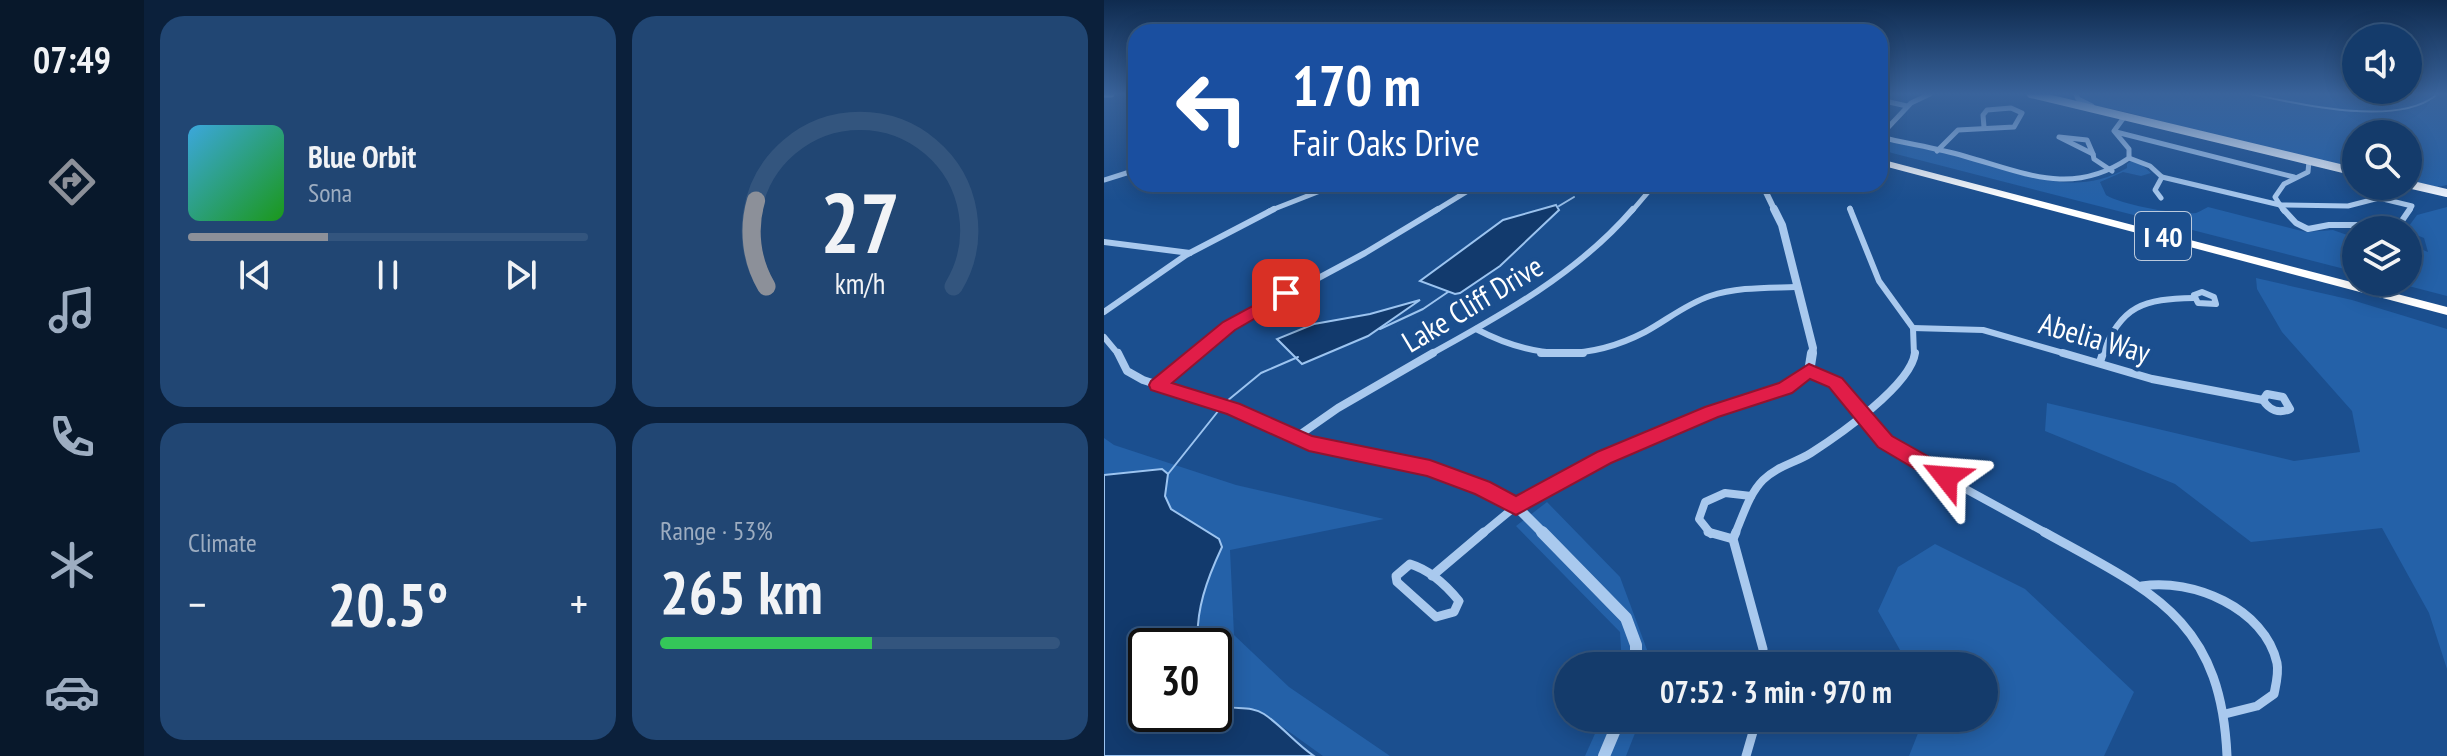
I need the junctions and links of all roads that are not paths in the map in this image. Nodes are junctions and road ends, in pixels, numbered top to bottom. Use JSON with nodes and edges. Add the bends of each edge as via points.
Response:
{"nodes":[{"id":1,"x":1968,"y":129,"type":"edge"},
{"id":2,"x":2122,"y":129,"type":"edge"},
{"id":3,"x":2179,"y":129,"type":"edge"},
{"id":4,"x":2118,"y":134,"type":"junction"},
{"id":5,"x":1888,"y":139,"type":"edge"},
{"id":6,"x":1937,"y":151,"type":"junction"},
{"id":7,"x":2093,"y":154,"type":"junction"},
{"id":8,"x":1888,"y":156,"type":"edge"},
{"id":9,"x":2129,"y":158,"type":"junction"},
{"id":10,"x":2309,"y":161,"type":"junction"},
{"id":11,"x":1888,"y":164,"type":"edge"},
{"id":12,"x":2342,"y":169,"type":"edge"},
{"id":13,"x":2112,"y":171,"type":"junction"},
{"id":14,"x":1128,"y":172,"type":"edge"},
{"id":15,"x":2162,"y":177,"type":"junction"},
{"id":16,"x":2296,"y":178,"type":"junction"},
{"id":17,"x":1104,"y":180,"type":"edge"},
{"id":18,"x":2422,"y":187,"type":"edge"},
{"id":19,"x":1317,"y":192,"type":"edge"},
{"id":20,"x":1466,"y":192,"type":"edge"},
{"id":21,"x":1649,"y":192,"type":"edge"},
{"id":22,"x":1766,"y":192,"type":"edge"},
{"id":23,"x":2447,"y":193,"type":"edge"},
{"id":24,"x":2161,"y":198,"type":"dead end"},
{"id":25,"x":2280,"y":205,"type":"junction"},
{"id":26,"x":1850,"y":208,"type":"dead end"},
{"id":27,"x":1104,"y":242,"type":"edge"},
{"id":28,"x":1190,"y":253,"type":"junction"},
{"id":29,"x":2342,"y":273,"type":"edge"},
{"id":30,"x":1795,"y":287,"type":"junction"},
{"id":31,"x":2422,"y":294,"type":"edge"},
{"id":32,"x":2194,"y":298,"type":"dead end"},
{"id":33,"x":2447,"y":301,"type":"edge"},
{"id":34,"x":2447,"y":311,"type":"edge"},
{"id":35,"x":1104,"y":312,"type":"edge"},
{"id":36,"x":1913,"y":328,"type":"junction"},
{"id":37,"x":1476,"y":329,"type":"junction"},
{"id":38,"x":1104,"y":337,"type":"edge"},
{"id":39,"x":2100,"y":362,"type":"junction"},
{"id":40,"x":1809,"y":370,"type":"junction"},
{"id":41,"x":1158,"y":385,"type":"junction"},
{"id":42,"x":2263,"y":400,"type":"dead end"},
{"id":43,"x":1861,"y":412,"type":"junction"},
{"id":44,"x":1295,"y":438,"type":"junction"},
{"id":45,"x":1751,"y":496,"type":"junction"},
{"id":46,"x":1516,"y":506,"type":"junction"},
{"id":47,"x":1733,"y":539,"type":"junction"},
{"id":48,"x":1432,"y":576,"type":"junction"},
{"id":49,"x":2142,"y":586,"type":"junction"},
{"id":50,"x":1636,"y":652,"type":"edge"},
{"id":51,"x":1761,"y":652,"type":"edge"},
{"id":52,"x":2225,"y":714,"type":"junction"},
{"id":53,"x":1614,"y":732,"type":"edge"},
{"id":54,"x":1753,"y":732,"type":"edge"},
{"id":55,"x":1604,"y":756,"type":"edge"},
{"id":56,"x":1746,"y":756,"type":"edge"},
{"id":57,"x":2227,"y":756,"type":"edge"}],
"edges":[{"from":1,"to":6,"type":"street","via":[[1956,131]]},
{"from":2,"to":4,"type":"street"},
{"from":3,"to":10,"type":"main road"},
{"from":4,"to":9,"type":"street"},
{"from":4,"to":16,"type":"street"},
{"from":5,"to":6,"type":"street"},
{"from":6,"to":13,"type":"street","via":[[2054,181]]},
{"from":7,"to":7,"type":"street","via":[[2085,139],[2059,137],[2077,148]]},
{"from":7,"to":13,"type":"street"},
{"from":8,"to":29,"type":"highway","number":"I 40"},
{"from":9,"to":13,"type":"street"},
{"from":9,"to":15,"type":"street"},
{"from":10,"to":12,"type":"main road"},
{"from":10,"to":16,"type":"street","via":[[2308,172]]},
{"from":11,"to":34,"type":"highway","number":"I 40"},
{"from":14,"to":17,"type":"street"},
{"from":15,"to":24,"type":"street","via":[[2155,190]]},
{"from":15,"to":25,"type":"street"},
{"from":16,"to":25,"type":"street","via":[[2277,192]]},
{"from":18,"to":23,"type":"main road"},
{"from":19,"to":28,"type":"street"},
{"from":20,"to":41,"type":"street","via":[[1235,322]]},
{"from":21,"to":37,"type":"street","name":"Lake Cliff Drive","via":[[1577,265]]},
{"from":22,"to":30,"type":"street","via":[[1782,225]]},
{"from":25,"to":25,"type":"street","via":[[2298,225],[2313,229],[2399,225],[2412,206],[2379,198],[2342,207]]},
{"from":26,"to":36,"type":"street","via":[[1879,281]]},
{"from":27,"to":28,"type":"street"},
{"from":28,"to":35,"type":"street"},
{"from":30,"to":37,"type":"street","via":[[1709,296],[1621,343],[1574,354],[1527,353]]},
{"from":30,"to":40,"type":"street","via":[[1813,348]]},
{"from":31,"to":33,"type":"highway"},
{"from":32,"to":39,"type":"street","via":[[2155,300],[2123,314]]},
{"from":36,"to":39,"type":"street","name":"Abelia Way","via":[[1983,330]]},
{"from":36,"to":43,"type":"street","via":[[1913,366],[1901,383]]},
{"from":37,"to":44,"type":"street","name":"Lake Cliff Drive"},
{"from":38,"to":41,"type":"street","via":[[1127,371]]},
{"from":39,"to":42,"type":"street","name":"Abelia Way","via":[[2152,379]]},
{"from":40,"to":43,"type":"street","via":[[1835,383]]},
{"from":40,"to":46,"type":"street","via":[[1785,388],[1604,457]]},
{"from":41,"to":44,"type":"street","via":[[1233,409]]},
{"from":43,"to":45,"type":"street","via":[[1809,454],[1763,480]]},
{"from":43,"to":49,"type":"street","via":[[1885,441],[1918,463]]},
{"from":44,"to":46,"type":"street","via":[[1430,468]]},
{"from":45,"to":47,"type":"street"},
{"from":45,"to":47,"type":"street","via":[[1720,492],[1701,509],[1699,519],[1709,534]]},
{"from":46,"to":48,"type":"street"},
{"from":46,"to":50,"type":"street","via":[[1626,618]]},
{"from":47,"to":51,"type":"street"},
{"from":48,"to":48,"type":"street","via":[[1410,564],[1396,576],[1436,617],[1454,612],[1459,601]]},
{"from":49,"to":52,"type":"street","via":[[2189,628],[2209,662]]},
{"from":49,"to":52,"type":"street","via":[[2167,583],[2205,593],[2242,614],[2269,643],[2277,663],[2274,694],[2257,706]]},
{"from":52,"to":57,"type":"street"},
{"from":53,"to":55,"type":"street"},
{"from":54,"to":56,"type":"street"}]}
